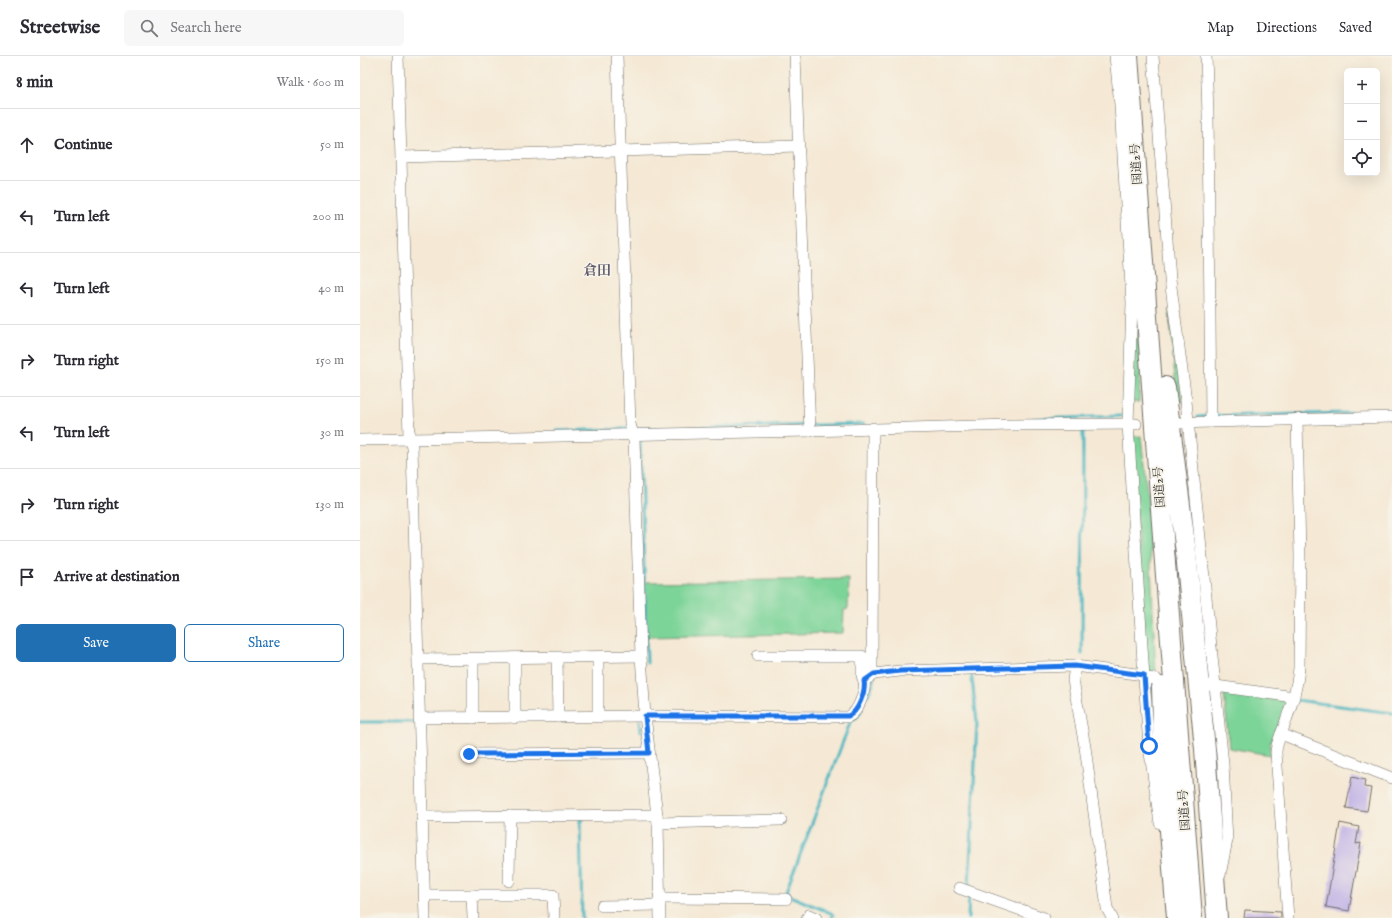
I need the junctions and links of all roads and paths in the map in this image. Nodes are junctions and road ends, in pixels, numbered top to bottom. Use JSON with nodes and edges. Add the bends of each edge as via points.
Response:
{"nodes":[{"id":1,"x":398,"y":56,"type":"edge"},
{"id":2,"x":617,"y":56,"type":"edge"},
{"id":3,"x":795,"y":56,"type":"edge"},
{"id":4,"x":1115,"y":56,"type":"edge"},
{"id":5,"x":1128,"y":56,"type":"edge"},
{"id":6,"x":1140,"y":56,"type":"edge"},
{"id":7,"x":1153,"y":56,"type":"edge"},
{"id":8,"x":1206,"y":56,"type":"edge"},
{"id":9,"x":798,"y":146,"type":"junction"},
{"id":10,"x":619,"y":151,"type":"junction"},
{"id":11,"x":402,"y":157,"type":"junction"},
{"id":12,"x":1165,"y":386,"type":"junction"},
{"id":13,"x":1211,"y":418,"type":"junction"},
{"id":14,"x":1392,"y":418,"type":"edge"},
{"id":15,"x":1297,"y":419,"type":"junction"},
{"id":16,"x":1183,"y":423,"type":"junction"},
{"id":17,"x":1132,"y":424,"type":"junction"},
{"id":18,"x":810,"y":427,"type":"junction"},
{"id":19,"x":873,"y":428,"type":"junction"},
{"id":20,"x":632,"y":430,"type":"junction"},
{"id":21,"x":410,"y":435,"type":"junction"},
{"id":22,"x":360,"y":440,"type":"edge"},
{"id":23,"x":1162,"y":522,"type":"junction"},
{"id":24,"x":641,"y":656,"type":"junction"},
{"id":25,"x":758,"y":656,"type":"dead end"},
{"id":26,"x":598,"y":657,"type":"junction"},
{"id":27,"x":473,"y":658,"type":"junction"},
{"id":28,"x":515,"y":658,"type":"junction"},
{"id":29,"x":557,"y":658,"type":"junction"},
{"id":30,"x":419,"y":659,"type":"junction"},
{"id":31,"x":1075,"y":666,"type":"junction"},
{"id":32,"x":1144,"y":676,"type":"junction"},
{"id":33,"x":870,"y":677,"type":"junction"},
{"id":34,"x":1156,"y":679,"type":"dead end"},
{"id":35,"x":1210,"y":685,"type":"junction"},
{"id":36,"x":1294,"y":697,"type":"junction"},
{"id":37,"x":1219,"y":712,"type":"junction"},
{"id":38,"x":645,"y":716,"type":"junction"},
{"id":39,"x":558,"y":717,"type":"junction"},
{"id":40,"x":598,"y":717,"type":"junction"},
{"id":41,"x":421,"y":718,"type":"junction"},
{"id":42,"x":473,"y":718,"type":"junction"},
{"id":43,"x":515,"y":718,"type":"junction"},
{"id":44,"x":1281,"y":734,"type":"junction"},
{"id":45,"x":646,"y":753,"type":"junction"},
{"id":46,"x":1186,"y":753,"type":"junction"},
{"id":47,"x":469,"y":754,"type":"dead end"},
{"id":48,"x":1392,"y":778,"type":"edge"},
{"id":49,"x":1208,"y":787,"type":"junction"},
{"id":50,"x":510,"y":816,"type":"junction"},
{"id":51,"x":422,"y":817,"type":"junction"},
{"id":52,"x":655,"y":817,"type":"junction"},
{"id":53,"x":781,"y":820,"type":"dead end"},
{"id":54,"x":509,"y":881,"type":"dead end"},
{"id":55,"x":966,"y":890,"type":"dead end"},
{"id":56,"x":425,"y":895,"type":"junction"},
{"id":57,"x":472,"y":895,"type":"junction"},
{"id":58,"x":786,"y":899,"type":"dead end"},
{"id":59,"x":660,"y":902,"type":"junction"},
{"id":60,"x":602,"y":906,"type":"dead end"},
{"id":61,"x":1213,"y":913,"type":"edge"},
{"id":62,"x":425,"y":918,"type":"edge"},
{"id":63,"x":473,"y":918,"type":"edge"},
{"id":64,"x":554,"y":918,"type":"edge"},
{"id":65,"x":660,"y":918,"type":"edge"},
{"id":66,"x":807,"y":918,"type":"edge"},
{"id":67,"x":816,"y":918,"type":"edge"},
{"id":68,"x":1044,"y":918,"type":"edge"},
{"id":69,"x":1112,"y":918,"type":"edge"},
{"id":70,"x":1176,"y":918,"type":"edge"},
{"id":71,"x":1192,"y":918,"type":"edge"},
{"id":72,"x":1288,"y":918,"type":"edge"}],
"edges":[{"from":1,"to":11,"type":"street"},
{"from":2,"to":10,"type":"street"},
{"from":3,"to":9,"type":"street"},
{"from":4,"to":17,"type":"street","via":[[1132,303]]},
{"from":5,"to":23,"type":"highway","name":"国道2号"},
{"from":6,"to":12,"type":"highway","name":"国道2号"},
{"from":7,"to":16,"type":"street"},
{"from":8,"to":13,"type":"street"},
{"from":9,"to":10,"type":"street"},
{"from":9,"to":18,"type":"street"},
{"from":10,"to":11,"type":"street"},
{"from":10,"to":20,"type":"street"},
{"from":11,"to":21,"type":"street"},
{"from":12,"to":46,"type":"highway","name":"国道2号"},
{"from":12,"to":49,"type":"highway","via":[[1186,553]]},
{"from":13,"to":15,"type":"street"},
{"from":13,"to":16,"type":"street"},
{"from":14,"to":15,"type":"street"},
{"from":15,"to":36,"type":"street","via":[[1300,556],[1299,648]]},
{"from":16,"to":35,"type":"street"},
{"from":17,"to":19,"type":"street"},
{"from":17,"to":32,"type":"street"},
{"from":18,"to":19,"type":"street"},
{"from":18,"to":20,"type":"street"},
{"from":19,"to":33,"type":"street"},
{"from":20,"to":21,"type":"street"},
{"from":20,"to":24,"type":"street"},
{"from":21,"to":22,"type":"street"},
{"from":21,"to":30,"type":"street"},
{"from":23,"to":46,"type":"highway","name":"国道2号"},
{"from":23,"to":70,"type":"highway","via":[[1156,554],[1164,756]]},
{"from":24,"to":26,"type":"street"},
{"from":24,"to":38,"type":"street"},
{"from":25,"to":33,"type":"street","via":[[862,656],[862,676]]},
{"from":26,"to":29,"type":"street"},
{"from":26,"to":40,"type":"street"},
{"from":27,"to":28,"type":"street"},
{"from":27,"to":30,"type":"street"},
{"from":27,"to":42,"type":"street"},
{"from":28,"to":29,"type":"street"},
{"from":28,"to":43,"type":"street"},
{"from":29,"to":39,"type":"street"},
{"from":30,"to":41,"type":"street"},
{"from":31,"to":32,"type":"street"},
{"from":31,"to":33,"type":"street","via":[[900,671]]},
{"from":31,"to":69,"type":"street","via":[[1073,680],[1107,908]]},
{"from":32,"to":34,"type":"street"},
{"from":32,"to":70,"type":"street","via":[[1149,746]]},
{"from":33,"to":38,"type":"street","via":[[856,711],[848,716]]},
{"from":35,"to":36,"type":"street"},
{"from":35,"to":37,"type":"street"},
{"from":36,"to":44,"type":"street"},
{"from":37,"to":49,"type":"street","via":[[1219,767]]},
{"from":37,"to":61,"type":"street","via":[[1228,840]]},
{"from":38,"to":40,"type":"street"},
{"from":38,"to":45,"type":"street"},
{"from":39,"to":40,"type":"street"},
{"from":39,"to":43,"type":"street"},
{"from":41,"to":42,"type":"street"},
{"from":41,"to":51,"type":"street"},
{"from":42,"to":43,"type":"street"},
{"from":44,"to":48,"type":"street"},
{"from":44,"to":72,"type":"street","via":[[1276,753]]},
{"from":45,"to":47,"type":"street"},
{"from":45,"to":52,"type":"street"},
{"from":46,"to":61,"type":"highway","name":"国道2号"},
{"from":46,"to":71,"type":"highway","name":"国道2号"},
{"from":49,"to":61,"type":"highway"},
{"from":50,"to":51,"type":"street"},
{"from":50,"to":52,"type":"street"},
{"from":50,"to":54,"type":"street"},
{"from":51,"to":56,"type":"street"},
{"from":52,"to":53,"type":"street"},
{"from":52,"to":59,"type":"street"},
{"from":55,"to":68,"type":"street"},
{"from":56,"to":57,"type":"street"},
{"from":56,"to":62,"type":"street"},
{"from":57,"to":63,"type":"street"},
{"from":57,"to":64,"type":"street","via":[[553,895]]},
{"from":58,"to":59,"type":"street"},
{"from":59,"to":60,"type":"street"},
{"from":59,"to":65,"type":"street"},
{"from":66,"to":67,"type":"street","via":[[809,915]]}]}
